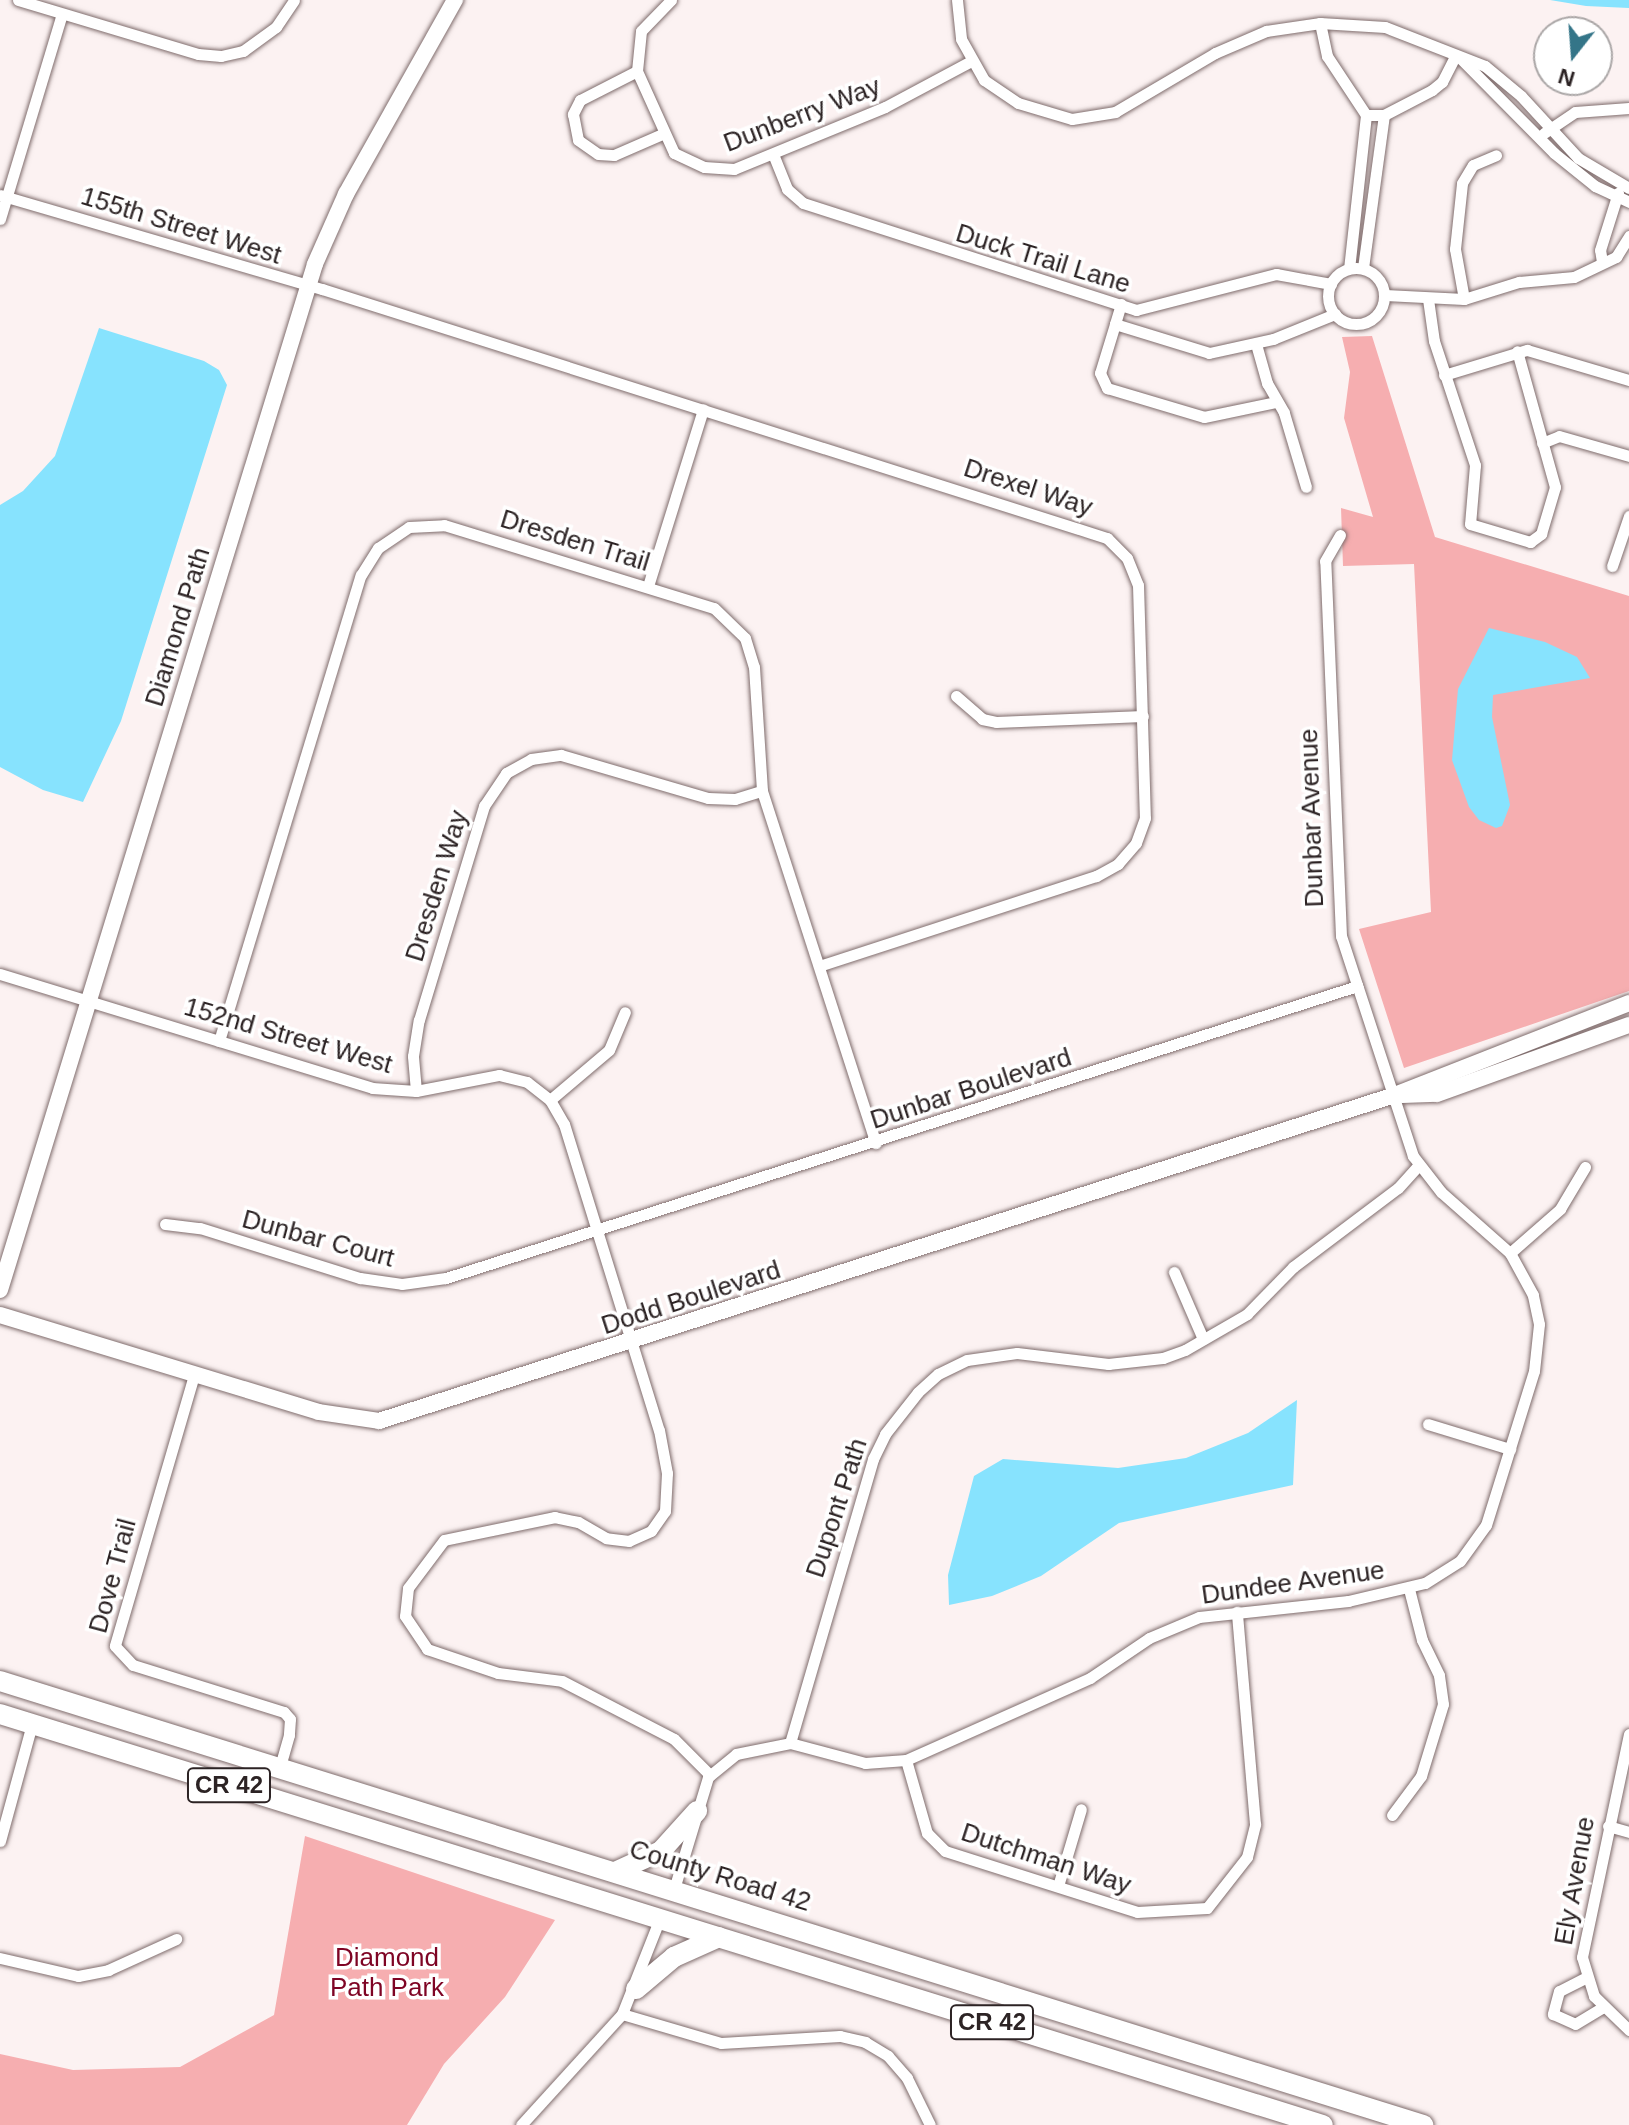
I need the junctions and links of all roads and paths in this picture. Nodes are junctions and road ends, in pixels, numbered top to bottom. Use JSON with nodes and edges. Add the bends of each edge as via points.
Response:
{"nodes":[{"id":1,"x":18,"y":0,"type":"edge"},
{"id":2,"x":294,"y":0,"type":"edge"},
{"id":3,"x":455,"y":0,"type":"edge"},
{"id":4,"x":671,"y":0,"type":"edge"},
{"id":5,"x":957,"y":0,"type":"edge"},
{"id":6,"x":62,"y":14,"type":"junction"},
{"id":7,"x":1320,"y":23,"type":"junction"},
{"id":8,"x":1458,"y":56,"type":"junction"},
{"id":9,"x":971,"y":61,"type":"junction"},
{"id":10,"x":637,"y":71,"type":"junction"},
{"id":11,"x":1629,"y":108,"type":"edge"},
{"id":12,"x":1366,"y":115,"type":"junction"},
{"id":13,"x":1384,"y":115,"type":"junction"},
{"id":14,"x":1544,"y":133,"type":"junction"},
{"id":15,"x":662,"y":134,"type":"junction"},
{"id":16,"x":773,"y":154,"type":"junction"},
{"id":17,"x":1496,"y":155,"type":"dead end"},
{"id":18,"x":1625,"y":187,"type":"edge"},
{"id":19,"x":3,"y":196,"type":"edge"},
{"id":20,"x":1616,"y":198,"type":"junction"},
{"id":21,"x":1629,"y":202,"type":"edge"},
{"id":22,"x":0,"y":219,"type":"edge"},
{"id":23,"x":1629,"y":236,"type":"edge"},
{"id":24,"x":1602,"y":262,"type":"junction"},
{"id":25,"x":1349,"y":268,"type":"junction"},
{"id":26,"x":1363,"y":268,"type":"junction"},
{"id":27,"x":1331,"y":284,"type":"junction"},
{"id":28,"x":307,"y":286,"type":"junction"},
{"id":29,"x":1385,"y":295,"type":"junction"},
{"id":30,"x":1428,"y":299,"type":"junction"},
{"id":31,"x":1464,"y":299,"type":"junction"},
{"id":32,"x":349,"y":300,"type":"joint"},
{"id":33,"x":1121,"y":304,"type":"junction"},
{"id":34,"x":1335,"y":314,"type":"junction"},
{"id":35,"x":1115,"y":324,"type":"junction"},
{"id":36,"x":1256,"y":344,"type":"junction"},
{"id":37,"x":1517,"y":351,"type":"junction"},
{"id":38,"x":1444,"y":375,"type":"junction"},
{"id":39,"x":1629,"y":380,"type":"edge"},
{"id":40,"x":1276,"y":402,"type":"junction"},
{"id":41,"x":703,"y":409,"type":"junction"},
{"id":42,"x":1542,"y":443,"type":"junction"},
{"id":43,"x":1629,"y":456,"type":"edge"},
{"id":44,"x":1306,"y":487,"type":"dead end"},
{"id":45,"x":1629,"y":516,"type":"edge"},
{"id":46,"x":1340,"y":535,"type":"dead end"},
{"id":47,"x":1612,"y":566,"type":"dead end"},
{"id":48,"x":648,"y":586,"type":"junction"},
{"id":49,"x":956,"y":696,"type":"dead end"},
{"id":50,"x":1143,"y":716,"type":"junction"},
{"id":51,"x":762,"y":791,"type":"junction"},
{"id":52,"x":819,"y":966,"type":"junction"},
{"id":53,"x":0,"y":974,"type":"edge"},
{"id":54,"x":1357,"y":986,"type":"junction"},
{"id":55,"x":89,"y":1001,"type":"junction"},
{"id":56,"x":1629,"y":1003,"type":"edge"},
{"id":57,"x":625,"y":1012,"type":"dead end"},
{"id":58,"x":1629,"y":1025,"type":"edge"},
{"id":59,"x":219,"y":1041,"type":"junction"},
{"id":60,"x":416,"y":1091,"type":"junction"},
{"id":61,"x":1392,"y":1096,"type":"junction"},
{"id":62,"x":550,"y":1100,"type":"junction"},
{"id":63,"x":876,"y":1143,"type":"junction"},
{"id":64,"x":1419,"y":1165,"type":"junction"},
{"id":65,"x":1585,"y":1167,"type":"dead end"},
{"id":66,"x":165,"y":1224,"type":"dead end"},
{"id":67,"x":598,"y":1232,"type":"junction"},
{"id":68,"x":1510,"y":1253,"type":"junction"},
{"id":69,"x":1174,"y":1272,"type":"dead end"},
{"id":70,"x":0,"y":1290,"type":"edge"},
{"id":71,"x":0,"y":1315,"type":"edge"},
{"id":72,"x":1203,"y":1339,"type":"junction"},
{"id":73,"x":632,"y":1343,"type":"junction"},
{"id":74,"x":194,"y":1375,"type":"junction"},
{"id":75,"x":1428,"y":1424,"type":"dead end"},
{"id":76,"x":1510,"y":1449,"type":"junction"},
{"id":77,"x":1409,"y":1589,"type":"junction"},
{"id":78,"x":1237,"y":1612,"type":"junction"},
{"id":79,"x":0,"y":1681,"type":"edge"},
{"id":80,"x":0,"y":1714,"type":"edge"},
{"id":81,"x":32,"y":1724,"type":"junction"},
{"id":82,"x":1629,"y":1734,"type":"edge"},
{"id":83,"x":790,"y":1743,"type":"junction"},
{"id":84,"x":906,"y":1760,"type":"junction"},
{"id":85,"x":280,"y":1767,"type":"junction"},
{"id":86,"x":710,"y":1775,"type":"junction"},
{"id":87,"x":1081,"y":1809,"type":"dead end"},
{"id":88,"x":697,"y":1811,"type":"junction"},
{"id":89,"x":1392,"y":1815,"type":"dead end"},
{"id":90,"x":1608,"y":1826,"type":"junction"},
{"id":91,"x":1629,"y":1832,"type":"edge"},
{"id":92,"x":0,"y":1841,"type":"edge"},
{"id":93,"x":617,"y":1871,"type":"junction"},
{"id":94,"x":1058,"y":1886,"type":"junction"},
{"id":95,"x":674,"y":1889,"type":"junction"},
{"id":96,"x":716,"y":1902,"type":"junction"},
{"id":97,"x":623,"y":1907,"type":"junction"},
{"id":98,"x":660,"y":1918,"type":"junction"},
{"id":99,"x":719,"y":1937,"type":"junction"},
{"id":100,"x":176,"y":1939,"type":"dead end"},
{"id":101,"x":0,"y":1958,"type":"edge"},
{"id":102,"x":1585,"y":1978,"type":"junction"},
{"id":103,"x":636,"y":1989,"type":"junction"},
{"id":104,"x":1602,"y":2008,"type":"junction"},
{"id":105,"x":622,"y":2014,"type":"junction"},
{"id":106,"x":1625,"y":2028,"type":"edge"},
{"id":107,"x":521,"y":2125,"type":"edge"},
{"id":108,"x":930,"y":2125,"type":"edge"},
{"id":109,"x":1323,"y":2125,"type":"edge"},
{"id":110,"x":1423,"y":2125,"type":"edge"}],
"edges":[{"from":1,"to":6,"type":"street"},
{"from":2,"to":6,"type":"street","via":[[276,27],[243,51],[221,56]]},
{"from":3,"to":28,"type":"street","name":"Diamond Path","via":[[346,194]]},
{"from":4,"to":10,"type":"street","name":"Dunberry Way","via":[[641,31]]},
{"from":5,"to":9,"type":"street","via":[[956,20]]},
{"from":6,"to":19,"type":"street"},
{"from":7,"to":8,"type":"street","via":[[1385,27]]},
{"from":7,"to":9,"type":"street","via":[[1266,31],[1215,53],[1126,107],[1088,118],[1051,116],[1018,103],[984,80]]},
{"from":7,"to":12,"type":"street","via":[[1327,56]]},
{"from":8,"to":13,"type":"street","via":[[1442,82]]},
{"from":8,"to":14,"type":"street"},
{"from":9,"to":16,"type":"street","name":"Dunberry Way","via":[[918,91]]},
{"from":10,"to":15,"type":"street","name":"Dunberry Way"},
{"from":10,"to":15,"type":"street","via":[[580,100],[573,114],[578,140],[598,154],[614,155]]},
{"from":11,"to":14,"type":"street","via":[[1575,112]]},
{"from":12,"to":13,"type":"street"},
{"from":12,"to":25,"type":"street"},
{"from":13,"to":26,"type":"street"},
{"from":14,"to":18,"type":"street"},
{"from":14,"to":20,"type":"street","via":[[1580,175]]},
{"from":15,"to":16,"type":"street","name":"Dunberry Way","via":[[681,157],[720,170]]},
{"from":16,"to":33,"type":"street","name":"Duck Trail Lane","via":[[787,189],[803,203],[943,253]]},
{"from":17,"to":31,"type":"street","via":[[1473,165],[1462,183],[1455,249]]},
{"from":18,"to":20,"type":"street"},
{"from":19,"to":22,"type":"street"},
{"from":19,"to":28,"type":"street","name":"155th Street West"},
{"from":20,"to":21,"type":"street"},
{"from":20,"to":24,"type":"street","via":[[1600,250]]},
{"from":23,"to":24,"type":"street","via":[[1616,257]]},
{"from":24,"to":31,"type":"street","via":[[1574,277],[1519,282]]},
{"from":25,"to":26,"type":"street"},
{"from":25,"to":27,"type":"street"},
{"from":26,"to":29,"type":"street","via":[[1376,275]]},
{"from":27,"to":33,"type":"street","name":"Duck Trail Lane","via":[[1276,274],[1146,310]]},
{"from":27,"to":34,"type":"street","via":[[1328,300]]},
{"from":28,"to":32,"type":"street","name":"155th Street West"},
{"from":28,"to":55,"type":"street","name":"Diamond Path"},
{"from":29,"to":30,"type":"street"},
{"from":29,"to":34,"type":"street","via":[[1377,315],[1363,323],[1351,324]]},
{"from":30,"to":31,"type":"street"},
{"from":30,"to":38,"type":"street"},
{"from":32,"to":41,"type":"street","name":"Drexel Way"},
{"from":33,"to":35,"type":"street"},
{"from":34,"to":36,"type":"street"},
{"from":35,"to":36,"type":"street","via":[[1209,353]]},
{"from":35,"to":40,"type":"street","via":[[1101,382],[1117,392],[1204,417]]},
{"from":36,"to":40,"type":"street"},
{"from":37,"to":38,"type":"street"},
{"from":37,"to":39,"type":"street","via":[[1540,352]]},
{"from":37,"to":42,"type":"street"},
{"from":38,"to":42,"type":"street","via":[[1475,465],[1468,518],[1474,527],[1518,541],[1537,539],[1555,487]]},
{"from":40,"to":44,"type":"street"},
{"from":41,"to":48,"type":"street"},
{"from":41,"to":50,"type":"street","name":"Drexel Way","via":[[1107,538],[1127,558],[1138,585]]},
{"from":42,"to":43,"type":"street","via":[[1559,436]]},
{"from":45,"to":47,"type":"street"},
{"from":46,"to":54,"type":"street","name":"Dunbar Avenue","via":[[1325,561],[1335,889],[1341,936]]},
{"from":48,"to":51,"type":"street","name":"Dresden Trail","via":[[714,608],[745,638],[754,667]]},
{"from":48,"to":59,"type":"street","name":"Dresden Trail","via":[[444,525],[409,527],[378,548],[361,575]]},
{"from":49,"to":50,"type":"street","via":[[982,719],[996,722]]},
{"from":50,"to":52,"type":"street","name":"Drexel Way","via":[[1145,818],[1136,843],[1118,864],[1096,876]]},
{"from":51,"to":52,"type":"street","name":"Dresden Trail"},
{"from":51,"to":60,"type":"street","name":"Dresden Way","via":[[735,799],[708,798],[561,755],[531,759],[506,773],[484,806],[419,1020],[413,1056]]},
{"from":52,"to":63,"type":"street","name":"Dresden Trail"},
{"from":53,"to":55,"type":"street","name":"152nd Street West"},
{"from":54,"to":61,"type":"street","name":"Dunbar Avenue"},
{"from":54,"to":63,"type":"street","name":"Dunbar Boulevard"},
{"from":55,"to":59,"type":"street","name":"152nd Street West"},
{"from":55,"to":70,"type":"street","name":"Diamond Path"},
{"from":56,"to":61,"type":"street"},
{"from":57,"to":62,"type":"street","via":[[609,1050]]},
{"from":58,"to":61,"type":"street","via":[[1437,1094]]},
{"from":59,"to":60,"type":"street","name":"152nd Street West","via":[[372,1088]]},
{"from":60,"to":62,"type":"street","name":"152nd Street West","via":[[499,1075],[527,1082]]},
{"from":61,"to":64,"type":"street","name":"Dundee Avenue"},
{"from":61,"to":73,"type":"street","name":"Dodd Boulevard"},
{"from":62,"to":67,"type":"street","via":[[564,1124]]},
{"from":63,"to":67,"type":"street","name":"Dunbar Boulevard"},
{"from":64,"to":68,"type":"street","name":"Dundee Avenue"},
{"from":64,"to":72,"type":"street","name":"Dupont Path","via":[[1398,1188],[1312,1250],[1247,1314]]},
{"from":65,"to":68,"type":"street","via":[[1560,1209]]},
{"from":66,"to":67,"type":"street","name":"Dunbar Court","via":[[200,1228],[360,1278],[402,1284],[446,1278]]},
{"from":67,"to":73,"type":"street"},
{"from":68,"to":76,"type":"street","name":"Dundee Avenue","via":[[1533,1295],[1539,1333],[1537,1358]]},
{"from":69,"to":72,"type":"street"},
{"from":71,"to":74,"type":"street","name":"Dodd Boulevard"},
{"from":72,"to":83,"type":"street","name":"Dupont Path","via":[[1163,1358],[1132,1362],[1073,1362],[1017,1353],[967,1360],[918,1392],[873,1459]]},
{"from":73,"to":74,"type":"street","name":"Dodd Boulevard","via":[[379,1421],[319,1412]]},
{"from":73,"to":86,"type":"street","via":[[665,1451],[667,1500],[660,1522],[629,1541],[606,1538],[578,1522],[555,1517],[444,1540],[408,1588],[405,1616],[427,1649],[498,1673],[562,1681],[674,1739]]},
{"from":74,"to":85,"type":"street","name":"Dove Trail","via":[[115,1646],[133,1665],[284,1712],[290,1719]]},
{"from":75,"to":76,"type":"street"},
{"from":76,"to":77,"type":"street","name":"Dundee Avenue","via":[[1486,1525],[1469,1552],[1449,1571]]},
{"from":77,"to":78,"type":"street","name":"Dundee Avenue"},
{"from":77,"to":89,"type":"street","via":[[1422,1640],[1439,1675],[1443,1704],[1421,1776]]},
{"from":78,"to":84,"type":"street","name":"Dundee Avenue","via":[[1173,1626],[1090,1678]]},
{"from":78,"to":94,"type":"street","name":"Dutchman Way","via":[[1255,1824],[1247,1857],[1233,1881],[1207,1908],[1191,1913],[1137,1912]]},
{"from":79,"to":85,"type":"highway","name":"County Road 42","number":"CR 42"},
{"from":80,"to":81,"type":"highway","number":"CR 42"},
{"from":81,"to":92,"type":"street"},
{"from":81,"to":97,"type":"highway","number":"CR 42"},
{"from":82,"to":90,"type":"street","name":"Ely Avenue"},
{"from":83,"to":84,"type":"street","name":"Dundee Avenue","via":[[865,1763]]},
{"from":83,"to":86,"type":"street","name":"Dundee Avenue","via":[[754,1746]]},
{"from":84,"to":94,"type":"street","name":"Dutchman Way","via":[[927,1833],[945,1851]]},
{"from":85,"to":93,"type":"highway","name":"County Road 42","number":"CR 42"},
{"from":86,"to":88,"type":"street"},
{"from":87,"to":94,"type":"street"},
{"from":88,"to":93,"type":"highway","via":[[661,1851]]},
{"from":88,"to":95,"type":"street"},
{"from":90,"to":91,"type":"street"},
{"from":90,"to":102,"type":"street","name":"Ely Avenue","via":[[1583,1936]]},
{"from":93,"to":95,"type":"highway","name":"County Road 42","number":"CR 42"},
{"from":95,"to":96,"type":"highway","name":"County Road 42","number":"CR 42"},
{"from":95,"to":97,"type":"highway"},
{"from":96,"to":98,"type":"highway"},
{"from":96,"to":110,"type":"highway","name":"County Road 42","number":"CR 42"},
{"from":97,"to":98,"type":"highway","number":"CR 42"},
{"from":98,"to":99,"type":"highway","number":"CR 42"},
{"from":98,"to":103,"type":"street"},
{"from":99,"to":103,"type":"highway","via":[[674,1957]]},
{"from":99,"to":109,"type":"highway","number":"CR 42"},
{"from":100,"to":101,"type":"street","via":[[108,1970],[78,1976]]},
{"from":102,"to":104,"type":"street","name":"Ely Avenue"},
{"from":102,"to":104,"type":"street","via":[[1559,1991],[1553,2014],[1575,2024]]},
{"from":103,"to":105,"type":"street"},
{"from":104,"to":106,"type":"street","name":"Ely Avenue"},
{"from":105,"to":107,"type":"street"},
{"from":105,"to":108,"type":"street","via":[[721,2043],[840,2036],[865,2042],[888,2056],[907,2078]]}]}
